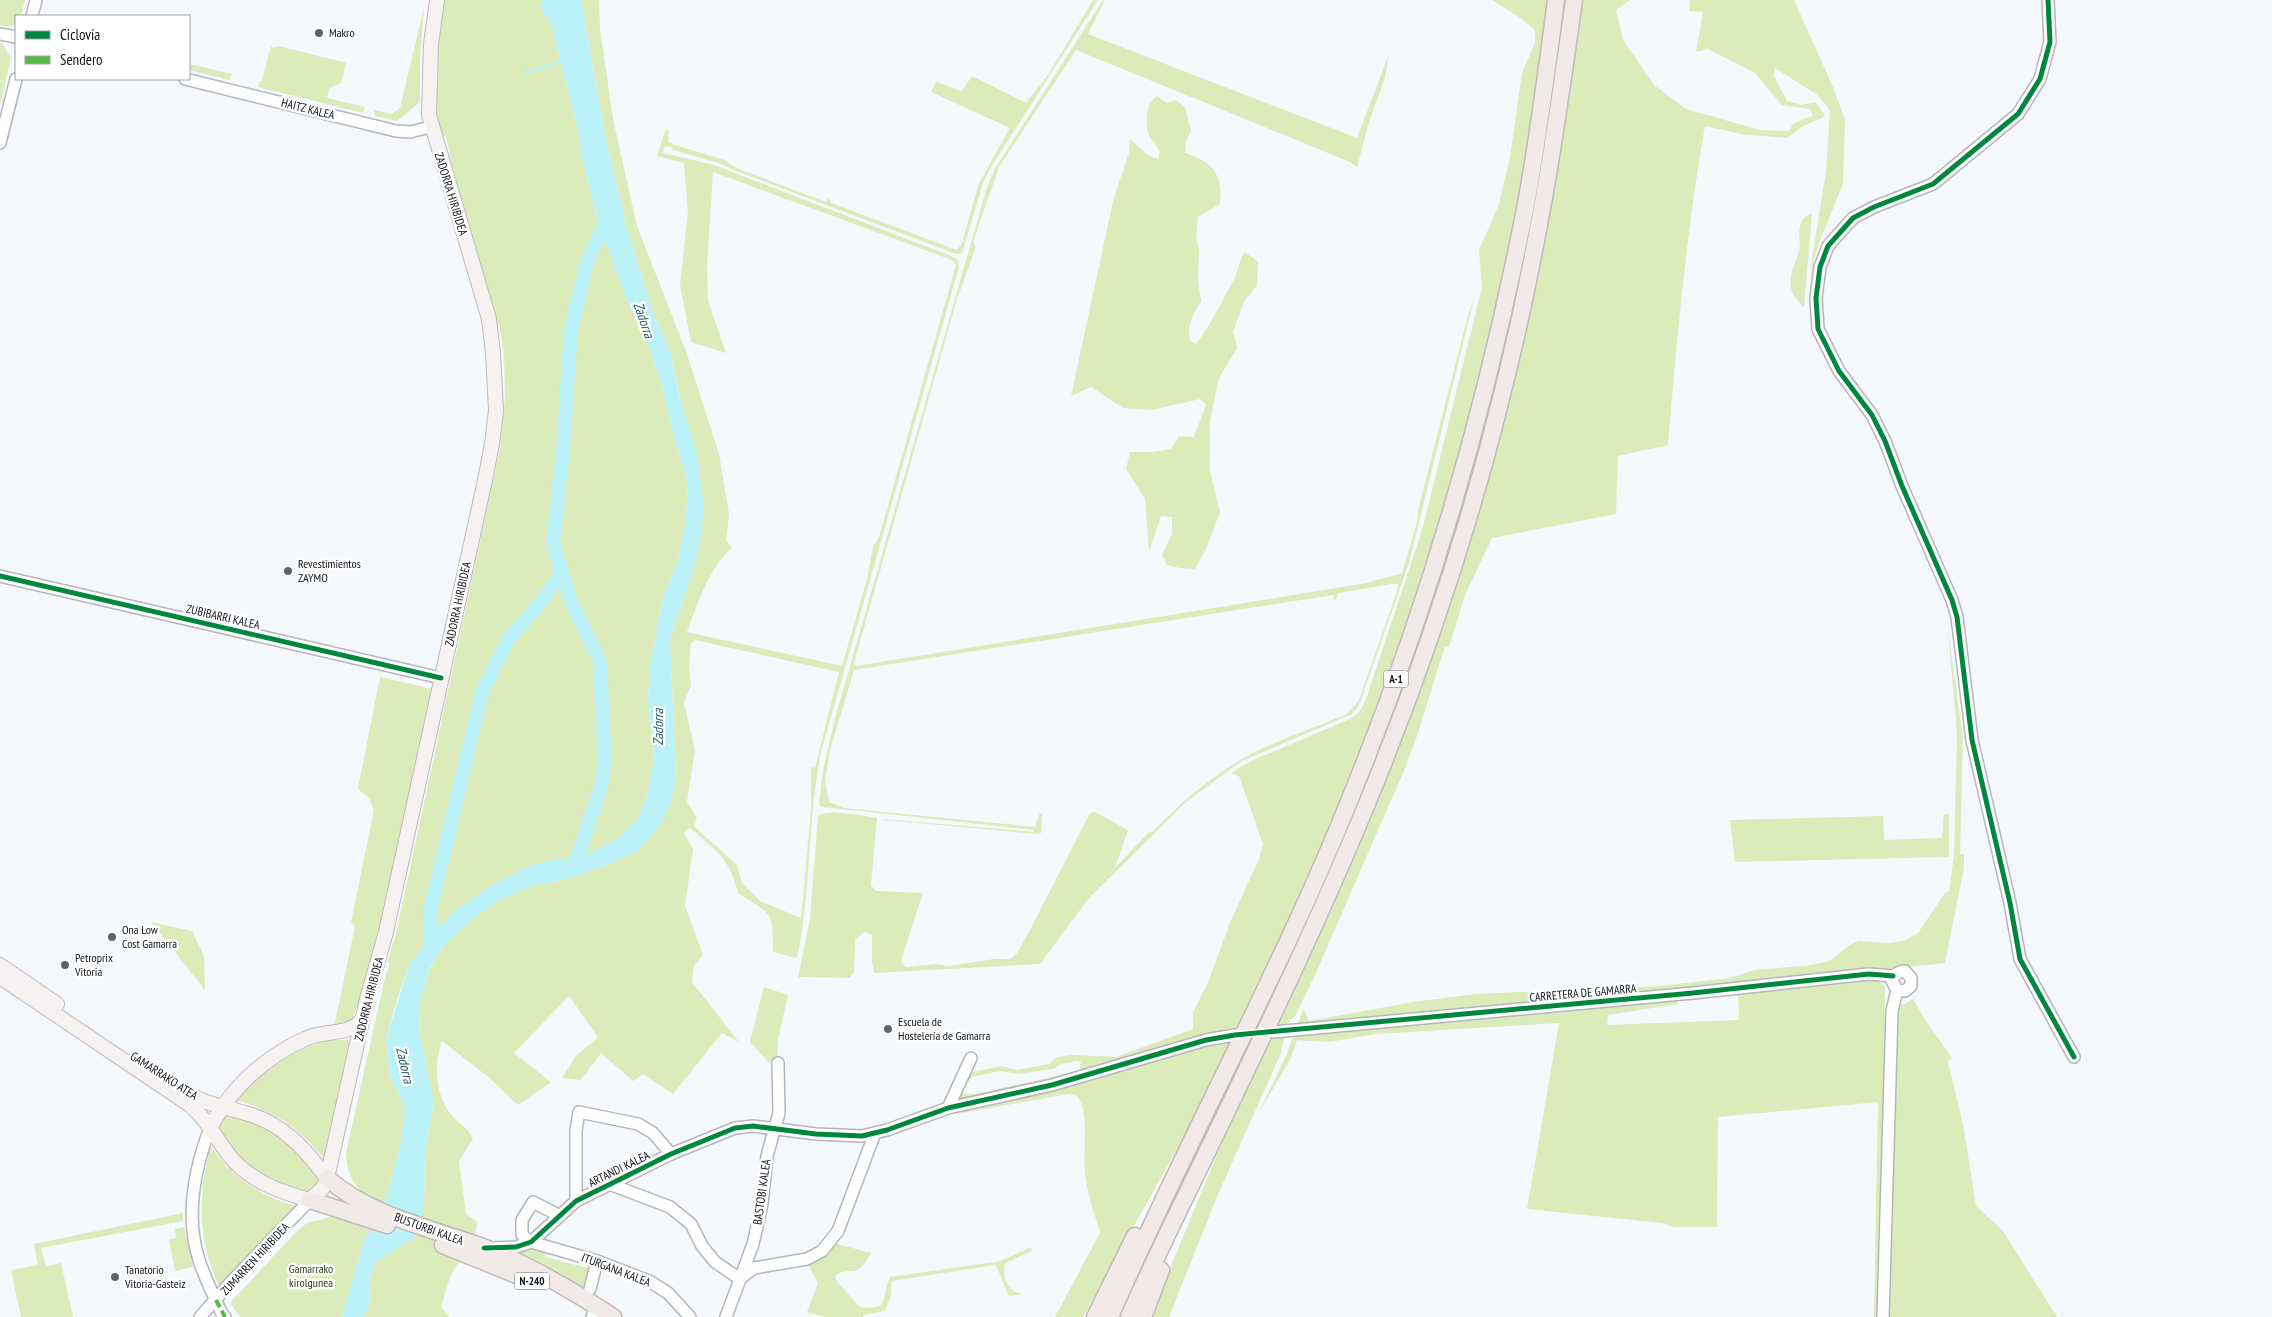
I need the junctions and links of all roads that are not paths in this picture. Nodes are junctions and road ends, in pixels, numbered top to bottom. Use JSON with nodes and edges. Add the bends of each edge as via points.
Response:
{"nodes":[{"id":1,"x":36,"y":0,"type":"edge"},
{"id":2,"x":437,"y":0,"type":"edge"},
{"id":3,"x":1556,"y":0,"type":"edge"},
{"id":4,"x":1574,"y":0,"type":"edge"},
{"id":5,"x":2048,"y":0,"type":"edge"},
{"id":6,"x":32,"y":15,"type":"edge"},
{"id":7,"x":0,"y":34,"type":"edge"},
{"id":8,"x":15,"y":37,"type":"edge"},
{"id":9,"x":16,"y":80,"type":"edge"},
{"id":10,"x":189,"y":80,"type":"edge"},
{"id":11,"x":432,"y":127,"type":"junction"},
{"id":12,"x":0,"y":143,"type":"edge"},
{"id":13,"x":0,"y":576,"type":"edge"},
{"id":14,"x":441,"y":678,"type":"junction"},
{"id":15,"x":0,"y":965,"type":"edge"},
{"id":16,"x":1893,"y":976,"type":"junction"},
{"id":17,"x":0,"y":977,"type":"edge"},
{"id":18,"x":1897,"y":990,"type":"junction"},
{"id":19,"x":363,"y":1018,"type":"junction"},
{"id":20,"x":341,"y":1030,"type":"junction"},
{"id":21,"x":1274,"y":1032,"type":"dead end"},
{"id":22,"x":1235,"y":1035,"type":"dead end"},
{"id":23,"x":358,"y":1044,"type":"junction"},
{"id":24,"x":2074,"y":1057,"type":"dead end"},
{"id":25,"x":971,"y":1058,"type":"dead end"},
{"id":26,"x":778,"y":1063,"type":"dead end"},
{"id":27,"x":221,"y":1107,"type":"junction"},
{"id":28,"x":948,"y":1108,"type":"junction"},
{"id":29,"x":210,"y":1128,"type":"junction"},
{"id":30,"x":774,"y":1128,"type":"junction"},
{"id":31,"x":875,"y":1133,"type":"junction"},
{"id":32,"x":1215,"y":1137,"type":"junction"},
{"id":33,"x":671,"y":1154,"type":"junction"},
{"id":34,"x":1177,"y":1170,"type":"junction"},
{"id":35,"x":327,"y":1178,"type":"junction"},
{"id":36,"x":612,"y":1185,"type":"junction"},
{"id":37,"x":310,"y":1200,"type":"junction"},
{"id":38,"x":576,"y":1201,"type":"junction"},
{"id":39,"x":375,"y":1215,"type":"junction"},
{"id":40,"x":560,"y":1216,"type":"junction"},
{"id":41,"x":531,"y":1242,"type":"junction"},
{"id":42,"x":464,"y":1247,"type":"junction"},
{"id":43,"x":484,"y":1248,"type":"junction"},
{"id":44,"x":597,"y":1261,"type":"junction"},
{"id":45,"x":740,"y":1279,"type":"junction"},
{"id":46,"x":590,"y":1289,"type":"dead end"},
{"id":47,"x":216,"y":1300,"type":"junction"},
{"id":48,"x":594,"y":1316,"type":"edge"},
{"id":49,"x":200,"y":1317,"type":"edge"},
{"id":50,"x":225,"y":1317,"type":"edge"},
{"id":51,"x":613,"y":1317,"type":"edge"},
{"id":52,"x":690,"y":1317,"type":"edge"},
{"id":53,"x":726,"y":1317,"type":"edge"},
{"id":54,"x":1095,"y":1317,"type":"edge"},
{"id":55,"x":1110,"y":1317,"type":"edge"},
{"id":56,"x":1129,"y":1317,"type":"edge"},
{"id":57,"x":1143,"y":1317,"type":"edge"},
{"id":58,"x":1883,"y":1317,"type":"edge"}],
"edges":[{"from":1,"to":6,"type":"street"},
{"from":2,"to":11,"type":"main road","name":"ZADORRA HIRIBIDEA","via":[[430,67]]},
{"from":3,"to":34,"type":"highway","number":"A-1","via":[[1526,204],[1510,280],[1474,430],[1438,557],[1402,664],[1352,795],[1298,919]]},
{"from":4,"to":32,"type":"highway","number":"A-1","via":[[1544,200],[1524,299],[1501,396],[1455,560],[1419,668],[1369,800],[1316,922]]},
{"from":5,"to":24,"type":"street","via":[[2050,42],[2040,79],[2018,114],[1933,184],[1853,218],[1828,246],[1820,267],[1816,298],[1818,329],[1839,371],[1890,441],[1952,600],[1957,617],[1972,740],[2020,959]]},
{"from":7,"to":8,"type":"street"},
{"from":9,"to":12,"type":"street"},
{"from":10,"to":11,"type":"street","name":"HAITZ KALEA","via":[[396,131],[410,132]]},
{"from":11,"to":14,"type":"main road","name":"ZADORRA HIRIBIDEA","via":[[489,319],[496,388],[492,444]]},
{"from":13,"to":14,"type":"street","name":"ZUBIBARRI KALEA"},
{"from":14,"to":19,"type":"main road","name":"ZADORRA HIRIBIDEA","via":[[385,937]]},
{"from":15,"to":27,"type":"main road","name":"GAMARRAKO ATEA","via":[[192,1096]]},
{"from":16,"to":18,"type":"street"},
{"from":16,"to":18,"type":"street","via":[[1905,972],[1912,978],[1911,986],[1905,991]]},
{"from":16,"to":21,"type":"street","name":"CARRETERA DE GAMARRA","via":[[1869,974]]},
{"from":17,"to":29,"type":"main road","name":"GAMARRAKO ATEA","via":[[190,1105]]},
{"from":18,"to":58,"type":"street","via":[[1892,1011]]},
{"from":19,"to":20,"type":"main road","via":[[357,1026]]},
{"from":19,"to":23,"type":"main road","name":"ZADORRA HIRIBIDEA"},
{"from":20,"to":23,"type":"main road"},
{"from":20,"to":27,"type":"main road","via":[[308,1037],[270,1058],[239,1085]]},
{"from":22,"to":28,"type":"street","name":"ARTANDI KALEA","via":[[1206,1040],[1052,1085]]},
{"from":23,"to":35,"type":"main road","name":"ZADORRA HIRIBIDEA"},
{"from":25,"to":28,"type":"street"},
{"from":26,"to":30,"type":"street","name":"BASTOBI KALEA","via":[[779,1113]]},
{"from":27,"to":29,"type":"main road"},
{"from":27,"to":35,"type":"main road","name":"GAMARRAKO ATEA","via":[[277,1126],[303,1147]]},
{"from":28,"to":31,"type":"street","name":"ARTANDI KALEA"},
{"from":29,"to":37,"type":"main road","name":"GAMARRAKO ATEA","via":[[229,1155],[245,1170],[275,1189]]},
{"from":29,"to":47,"type":"street","via":[[196,1176],[192,1222],[199,1260]]},
{"from":30,"to":31,"type":"street","name":"ARTANDI KALEA","via":[[816,1134],[862,1136]]},
{"from":30,"to":33,"type":"street","name":"ARTANDI KALEA","via":[[735,1128]]},
{"from":30,"to":45,"type":"street","name":"BASTOBI KALEA","via":[[766,1156],[762,1204],[753,1244]]},
{"from":31,"to":45,"type":"street","via":[[838,1231],[822,1251],[807,1260],[754,1268]]},
{"from":32,"to":56,"type":"highway","number":"A-1"},
{"from":32,"to":57,"type":"highway"},
{"from":33,"to":36,"type":"street","name":"ARTANDI KALEA"},
{"from":33,"to":38,"type":"street","via":[[653,1133],[638,1124],[579,1112]]},
{"from":34,"to":54,"type":"highway","via":[[1162,1186]]},
{"from":34,"to":55,"type":"highway","number":"A-1"},
{"from":35,"to":37,"type":"main road","name":"ZADORRA HIRIBIDEA","via":[[323,1188]]},
{"from":35,"to":39,"type":"highway","name":"BUSTURBI KALEA","number":"N-240"},
{"from":36,"to":38,"type":"street","name":"ARTANDI KALEA"},
{"from":36,"to":45,"type":"street","via":[[670,1207],[692,1224],[702,1246],[715,1262]]},
{"from":37,"to":39,"type":"highway","name":"BUSTURBI KALEA","number":"N-240"},
{"from":37,"to":47,"type":"street","name":"ZUMARREN HIRIBIDEA"},
{"from":38,"to":40,"type":"street","name":"ARTANDI KALEA"},
{"from":39,"to":42,"type":"highway","name":"BUSTURBI KALEA","number":"N-240"},
{"from":40,"to":41,"type":"street","name":"ARTANDI KALEA"},
{"from":40,"to":41,"type":"street","via":[[533,1202],[520,1229]]},
{"from":41,"to":43,"type":"street","name":"ARTANDI KALEA","via":[[516,1247]]},
{"from":41,"to":44,"type":"street","name":"ITURGANA KALEA"},
{"from":42,"to":43,"type":"highway","name":"BUSTURBI KALEA","number":"N-240"},
{"from":42,"to":48,"type":"highway","name":"BUSTURBI KALEA","number":"N-240"},
{"from":43,"to":51,"type":"highway","name":"BUSTURBI KALEA","number":"N-240","via":[[539,1272]]},
{"from":44,"to":46,"type":"street"},
{"from":44,"to":52,"type":"street","name":"ITURGANA KALEA","via":[[650,1281],[668,1293]]},
{"from":45,"to":53,"type":"street","name":"BASTOBI KALEA"},
{"from":47,"to":49,"type":"street","name":"ZUMARREN HIRIBIDEA"},
{"from":47,"to":50,"type":"street"}]}
